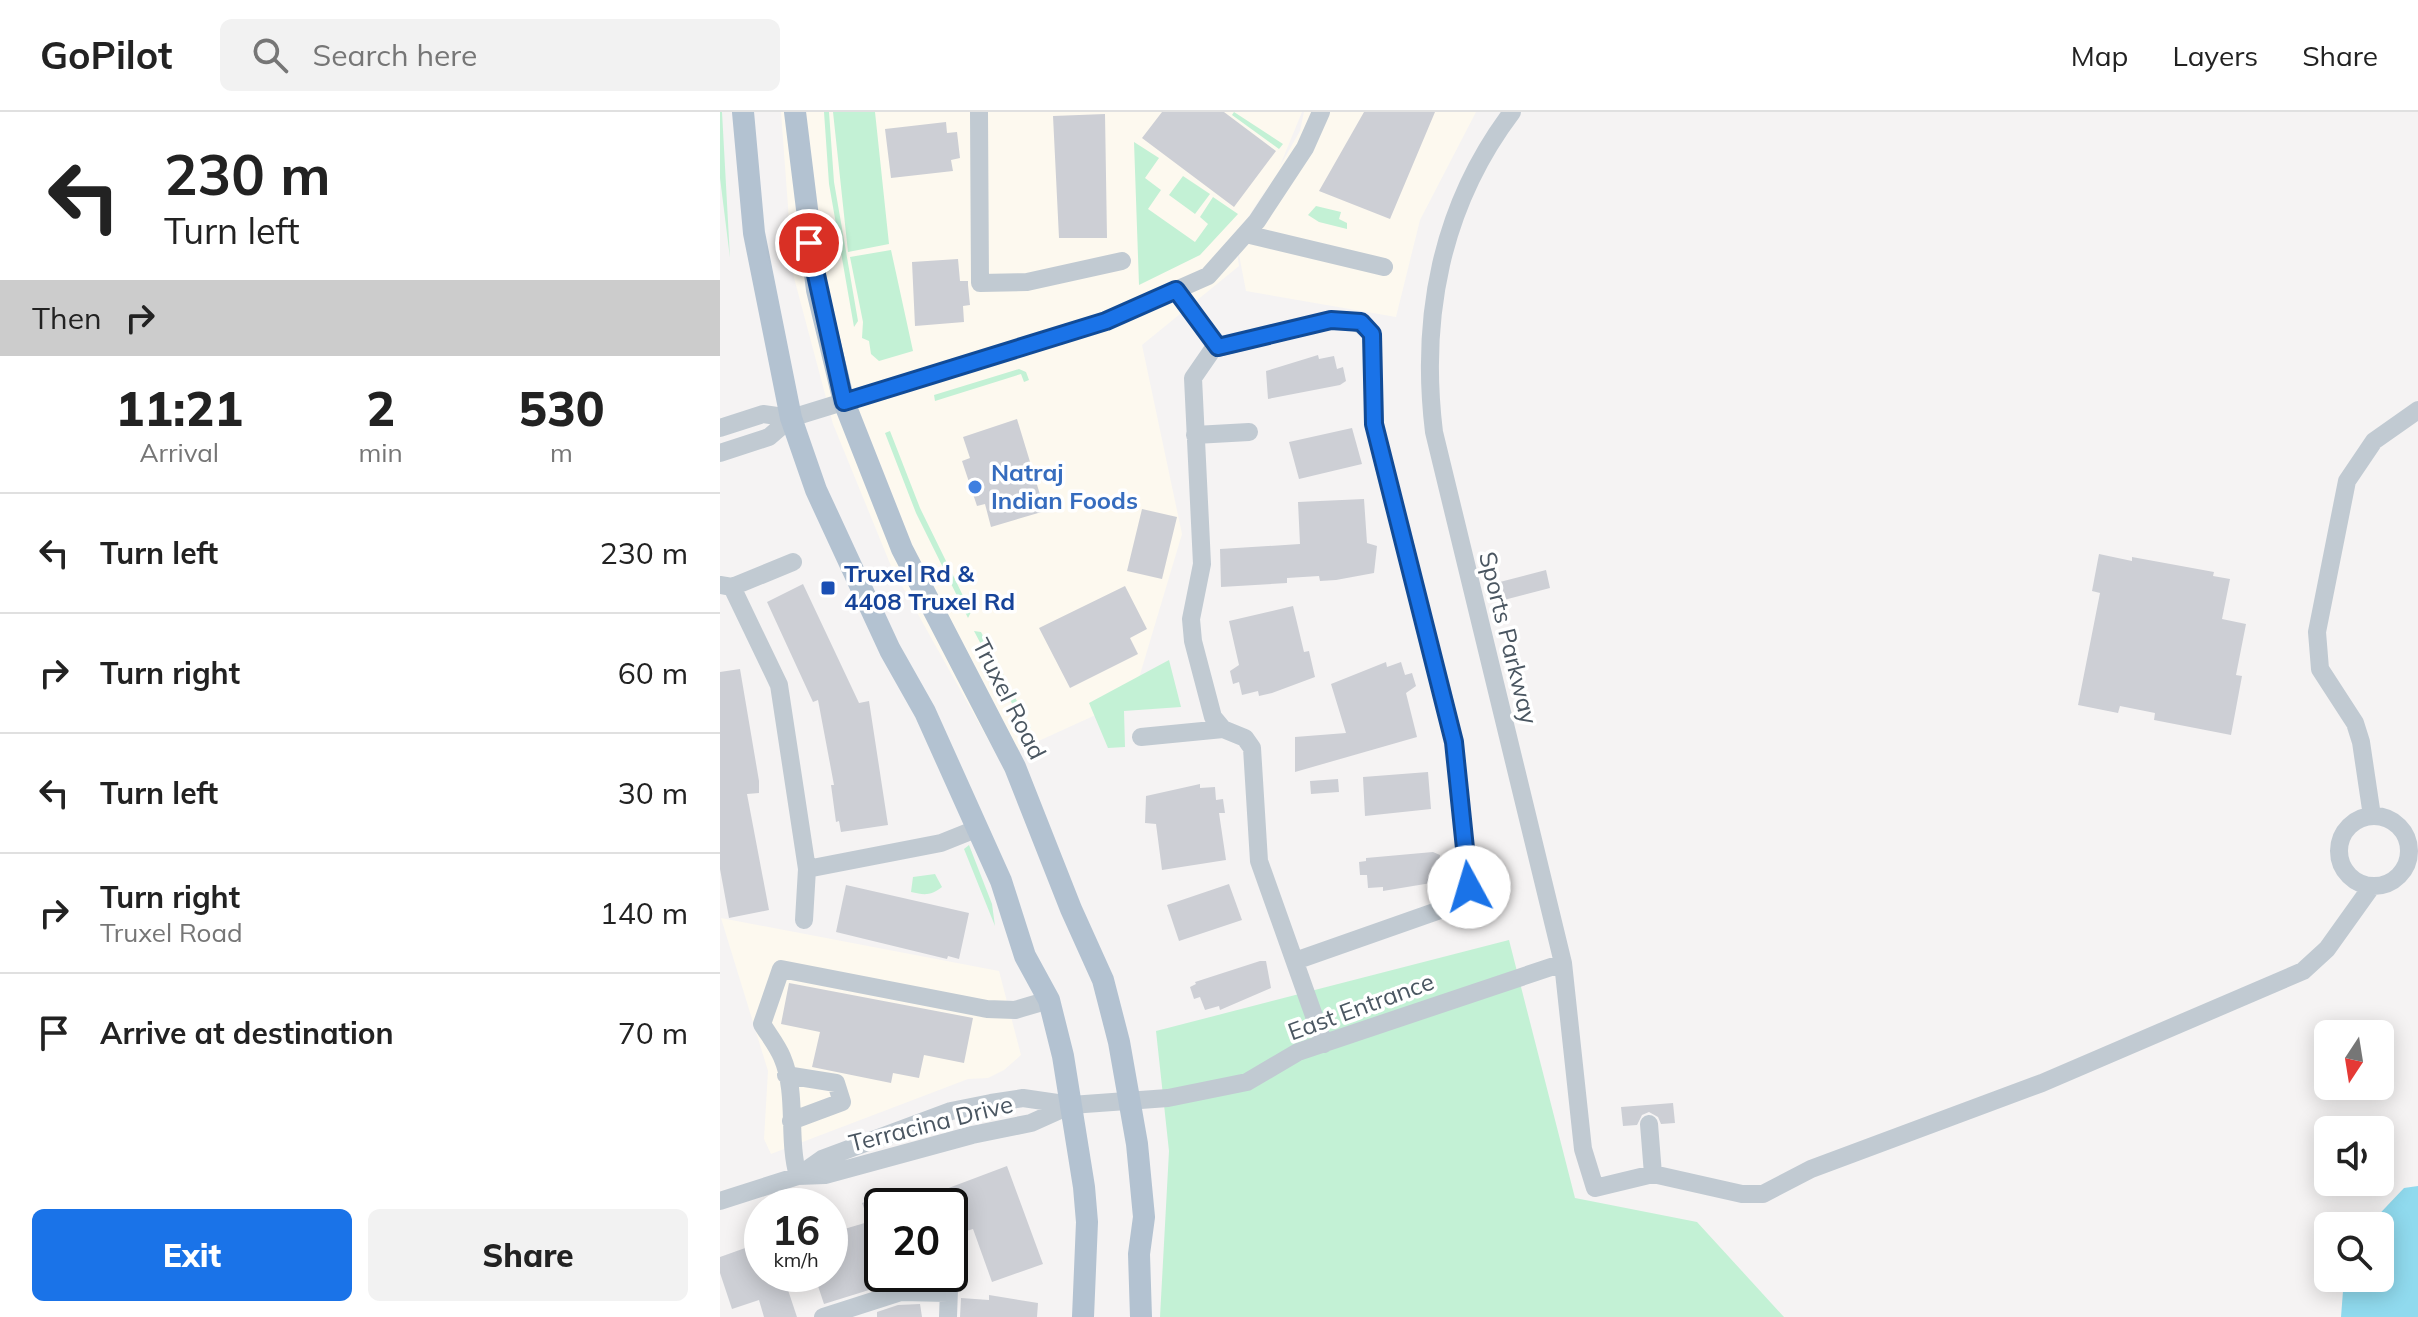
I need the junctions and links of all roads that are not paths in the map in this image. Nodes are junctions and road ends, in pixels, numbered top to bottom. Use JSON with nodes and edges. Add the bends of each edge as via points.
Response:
{"nodes":[{"id":1,"x":743,"y":112,"type":"edge"},
{"id":2,"x":795,"y":112,"type":"edge"},
{"id":3,"x":979,"y":112,"type":"edge"},
{"id":4,"x":1321,"y":112,"type":"edge"},
{"id":5,"x":1512,"y":112,"type":"edge"},
{"id":6,"x":1246,"y":234,"type":"junction"},
{"id":7,"x":1122,"y":261,"type":"dead end"},
{"id":8,"x":1384,"y":267,"type":"dead end"},
{"id":9,"x":1176,"y":290,"type":"junction"},
{"id":10,"x":1218,"y":347,"type":"junction"},
{"id":11,"x":844,"y":402,"type":"junction"},
{"id":12,"x":2418,"y":410,"type":"edge"},
{"id":13,"x":791,"y":418,"type":"junction"},
{"id":14,"x":720,"y":428,"type":"edge"},
{"id":15,"x":1249,"y":432,"type":"dead end"},
{"id":16,"x":1195,"y":435,"type":"junction"},
{"id":17,"x":720,"y":453,"type":"edge"},
{"id":18,"x":793,"y":562,"type":"dead end"},
{"id":19,"x":726,"y":586,"type":"edge"},
{"id":20,"x":1223,"y":729,"type":"junction"},
{"id":21,"x":1141,"y":737,"type":"dead end"},
{"id":22,"x":2372,"y":816,"type":"junction"},
{"id":23,"x":976,"y":829,"type":"junction"},
{"id":24,"x":807,"y":869,"type":"junction"},
{"id":25,"x":2372,"y":886,"type":"junction"},
{"id":26,"x":804,"y":920,"type":"dead end"},
{"id":27,"x":1295,"y":961,"type":"junction"},
{"id":28,"x":1563,"y":963,"type":"junction"},
{"id":29,"x":1049,"y":1000,"type":"junction"},
{"id":30,"x":1324,"y":1044,"type":"junction"},
{"id":31,"x":786,"y":1075,"type":"junction"},
{"id":32,"x":1129,"y":1101,"type":"junction"},
{"id":33,"x":1071,"y":1105,"type":"junction"},
{"id":34,"x":791,"y":1121,"type":"junction"},
{"id":35,"x":1649,"y":1124,"type":"dead end"},
{"id":36,"x":1653,"y":1174,"type":"junction"},
{"id":37,"x":798,"y":1176,"type":"junction"},
{"id":38,"x":720,"y":1201,"type":"edge"},
{"id":39,"x":879,"y":1292,"type":"edge"},
{"id":40,"x":943,"y":1292,"type":"edge"},
{"id":41,"x":948,"y":1293,"type":"joint"},
{"id":42,"x":828,"y":1316,"type":"edge"},
{"id":43,"x":948,"y":1317,"type":"edge"},
{"id":44,"x":1083,"y":1317,"type":"edge"},
{"id":45,"x":1141,"y":1317,"type":"edge"}],
"edges":[{"from":1,"to":13,"type":"main road","via":[[754,233]]},
{"from":2,"to":11,"type":"main road","name":"Truxel Road","via":[[817,290]]},
{"from":3,"to":7,"type":"street","via":[[980,283],[1027,282]]},
{"from":4,"to":6,"type":"street","via":[[1305,148]]},
{"from":5,"to":28,"type":"street","name":"Sports Parkway","via":[[1465,191],[1445,246],[1431,317],[1429,389],[1440,460]]},
{"from":6,"to":8,"type":"street"},
{"from":6,"to":9,"type":"street","via":[[1208,276]]},
{"from":9,"to":10,"type":"street"},
{"from":9,"to":11,"type":"street","via":[[1106,321]]},
{"from":10,"to":16,"type":"street","via":[[1193,378]]},
{"from":10,"to":27,"type":"street","via":[[1331,320],[1361,322],[1372,334],[1374,424],[1454,742],[1469,887],[1460,903]]},
{"from":11,"to":13,"type":"street"},
{"from":11,"to":32,"type":"main road","name":"Truxel Road","via":[[902,549],[1015,767],[1103,980]]},
{"from":12,"to":22,"type":"street","via":[[2374,441],[2347,481],[2317,632],[2320,669],[2355,723],[2361,742]]},
{"from":13,"to":14,"type":"street","via":[[763,414]]},
{"from":13,"to":17,"type":"street","via":[[769,437]]},
{"from":13,"to":23,"type":"main road","via":[[816,490]]},
{"from":15,"to":16,"type":"street"},
{"from":16,"to":20,"type":"street","via":[[1202,564],[1191,619],[1193,641],[1213,717]]},
{"from":18,"to":19,"type":"street"},
{"from":19,"to":24,"type":"street","via":[[779,685]]},
{"from":20,"to":21,"type":"street"},
{"from":20,"to":27,"type":"street","via":[[1245,738],[1252,748],[1259,861]]},
{"from":22,"to":25,"type":"street","via":[[2349,825],[2339,846],[2345,870]]},
{"from":22,"to":25,"type":"street","via":[[2395,823],[2407,841],[2408,856],[2398,876]]},
{"from":23,"to":24,"type":"street","via":[[941,843]]},
{"from":23,"to":29,"type":"main road","via":[[1001,881],[1025,956]]},
{"from":24,"to":26,"type":"street"},
{"from":25,"to":36,"type":"street","via":[[2327,949],[2303,971],[2042,1083],[1811,1169],[1763,1194]]},
{"from":27,"to":30,"type":"street"},
{"from":28,"to":30,"type":"street","name":"East Entrance"},
{"from":28,"to":36,"type":"street","name":"Sports Parkway","via":[[1583,1149],[1595,1188]]},
{"from":29,"to":31,"type":"street","via":[[1015,1010],[987,1009],[781,969],[762,1024]]},
{"from":29,"to":33,"type":"main road"},
{"from":30,"to":32,"type":"street","name":"East Entrance","via":[[1298,1052],[1247,1082]]},
{"from":31,"to":34,"type":"street"},
{"from":31,"to":34,"type":"street","via":[[836,1083],[842,1102]]},
{"from":32,"to":33,"type":"street","name":"Terracina Drive"},
{"from":32,"to":45,"type":"main road","name":"Truxel Road","via":[[1144,1217]]},
{"from":33,"to":37,"type":"street","name":"Terracina Drive","via":[[1031,1123],[825,1175]]},
{"from":33,"to":37,"type":"street","name":"Terracina Drive","via":[[1023,1098],[951,1111],[822,1159]]},
{"from":33,"to":44,"type":"main road","via":[[1087,1222]]},
{"from":34,"to":37,"type":"street","via":[[791,1153]]},
{"from":35,"to":36,"type":"street"},
{"from":37,"to":38,"type":"street","name":"Terracina Drive"},
{"from":39,"to":42,"type":"street"},
{"from":40,"to":41,"type":"street"},
{"from":41,"to":43,"type":"street"}]}
